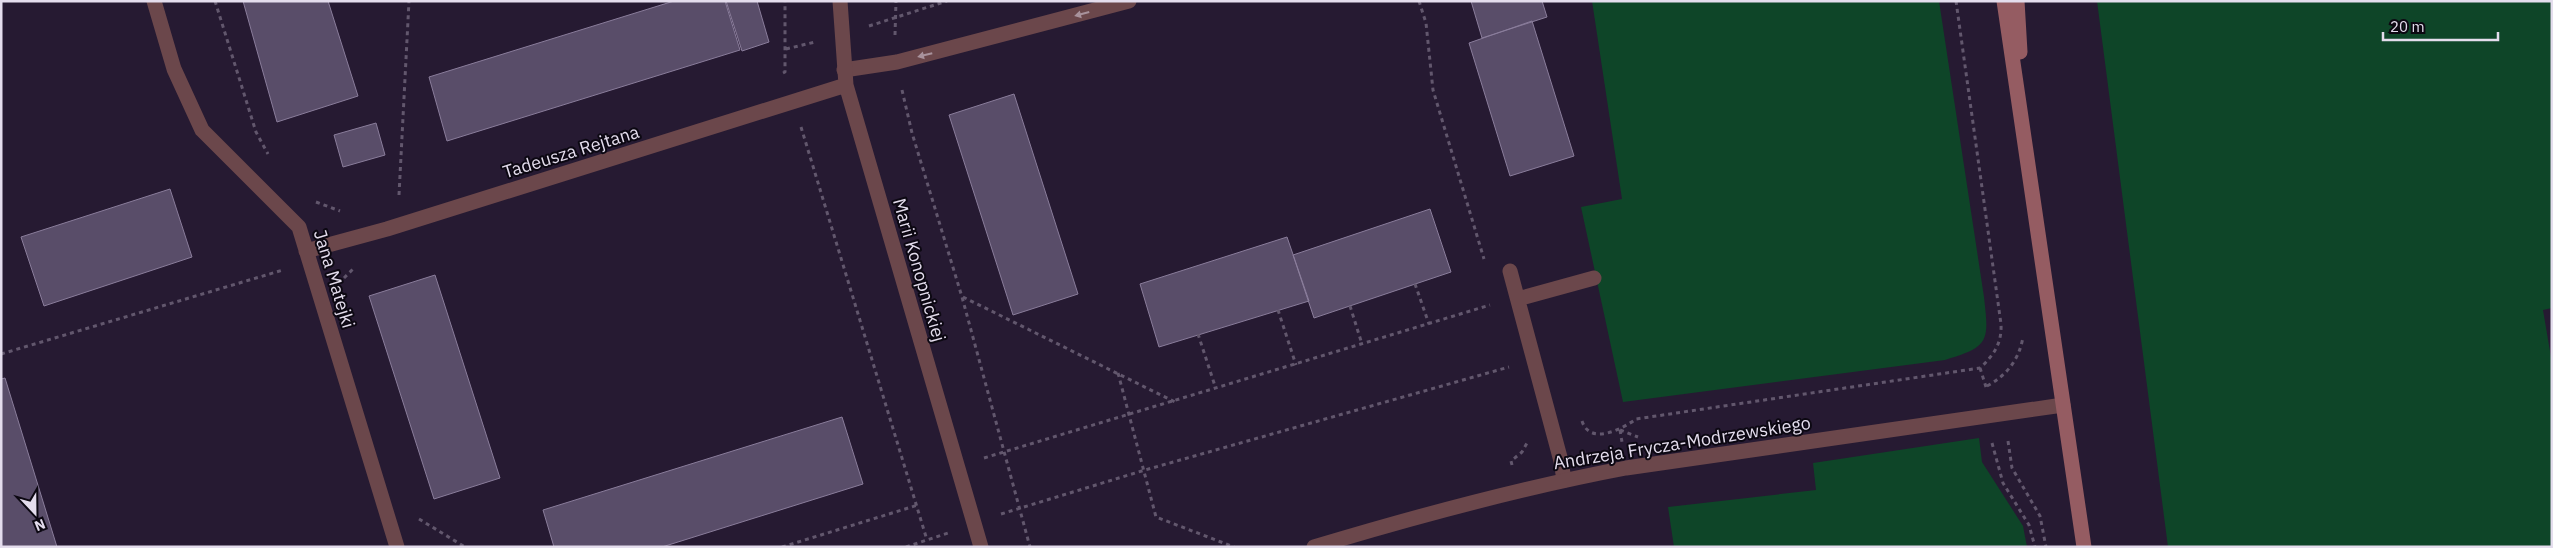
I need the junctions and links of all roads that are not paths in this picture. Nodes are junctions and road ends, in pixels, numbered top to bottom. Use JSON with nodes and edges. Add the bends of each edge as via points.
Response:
{"nodes":[{"id":1,"x":154,"y":1,"type":"edge"},
{"id":2,"x":840,"y":1,"type":"edge"},
{"id":3,"x":1129,"y":1,"type":"edge"},
{"id":4,"x":2004,"y":1,"type":"edge"},
{"id":5,"x":2017,"y":1,"type":"edge"},
{"id":6,"x":844,"y":70,"type":"junction"},
{"id":7,"x":846,"y":85,"type":"junction"},
{"id":8,"x":2026,"y":156,"type":"junction"},
{"id":9,"x":308,"y":257,"type":"junction"},
{"id":10,"x":1510,"y":271,"type":"dead end"},
{"id":11,"x":1594,"y":278,"type":"dead end"},
{"id":12,"x":1518,"y":299,"type":"junction"},
{"id":13,"x":2063,"y":405,"type":"junction"},
{"id":14,"x":1564,"y":480,"type":"junction"},
{"id":15,"x":397,"y":547,"type":"edge"},
{"id":16,"x":981,"y":547,"type":"edge"},
{"id":17,"x":1314,"y":547,"type":"edge"},
{"id":18,"x":2084,"y":547,"type":"edge"}],
"edges":[{"from":1,"to":9,"type":"street","name":"Jana Matejki","via":[[174,69],[202,130],[298,227]]},
{"from":2,"to":6,"type":"street","name":"Marii Konopnickiej"},
{"from":3,"to":6,"type":"street","one_way":true,"via":[[897,62]]},
{"from":4,"to":8,"type":"street"},
{"from":5,"to":8,"type":"street"},
{"from":6,"to":7,"type":"street","name":"Marii Konopnickiej"},
{"from":7,"to":9,"type":"street","name":"Tadeusza Rejtana","via":[[387,229]]},
{"from":7,"to":16,"type":"street","name":"Marii Konopnickiej"},
{"from":8,"to":13,"type":"street"},
{"from":9,"to":15,"type":"street","name":"Jana Matejki"},
{"from":10,"to":12,"type":"street"},
{"from":11,"to":12,"type":"street"},
{"from":12,"to":14,"type":"street","via":[[1562,460]]},
{"from":13,"to":14,"type":"street","name":"Andrzeja Frycza-Modrzewskiego"},
{"from":13,"to":18,"type":"street"},
{"from":14,"to":17,"type":"street","name":"Andrzeja Frycza-Modrzewskiego","via":[[1430,512]]}]}
